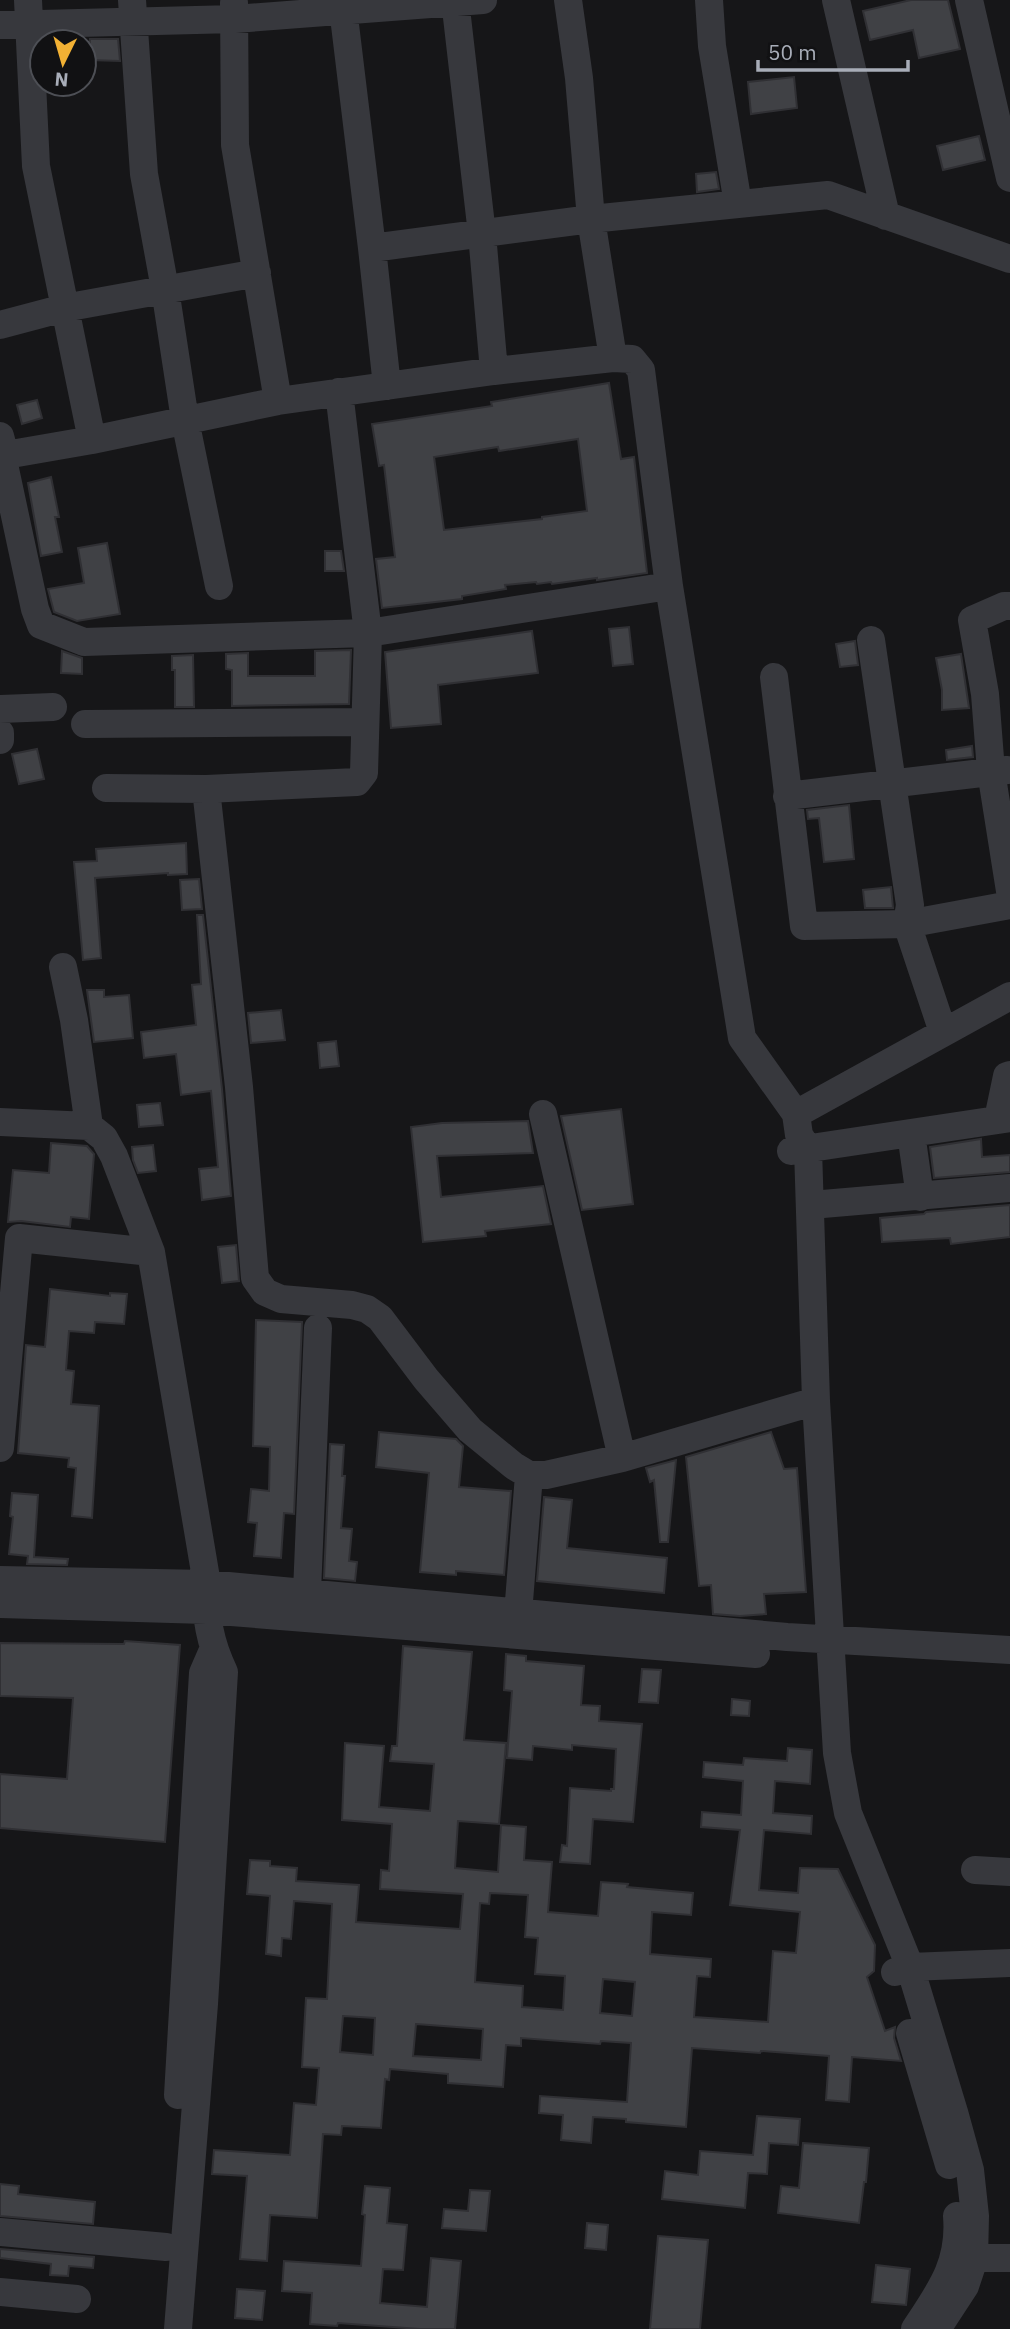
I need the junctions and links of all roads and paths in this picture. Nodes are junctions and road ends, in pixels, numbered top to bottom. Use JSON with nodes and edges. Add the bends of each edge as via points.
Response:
{"nodes":[{"id":1,"x":483,"y":0,"type":"edge"},
{"id":2,"x":568,"y":0,"type":"edge"},
{"id":3,"x":709,"y":0,"type":"edge"},
{"id":4,"x":836,"y":0,"type":"edge"},
{"id":5,"x":969,"y":0,"type":"edge"},
{"id":6,"x":455,"y":2,"type":"edge"},
{"id":7,"x":342,"y":5,"type":"edge"},
{"id":8,"x":234,"y":10,"type":"edge"},
{"id":9,"x":133,"y":11,"type":"edge"},
{"id":10,"x":28,"y":12,"type":"edge"},
{"id":11,"x":0,"y":25,"type":"edge"},
{"id":12,"x":1010,"y":178,"type":"edge"},
{"id":13,"x":738,"y":205,"type":"junction"},
{"id":14,"x":886,"y":216,"type":"junction"},
{"id":15,"x":592,"y":219,"type":"junction"},
{"id":16,"x":482,"y":234,"type":"junction"},
{"id":17,"x":372,"y":248,"type":"junction"},
{"id":18,"x":1010,"y":259,"type":"edge"},
{"id":19,"x":257,"y":273,"type":"junction"},
{"id":20,"x":165,"y":289,"type":"junction"},
{"id":21,"x":64,"y":308,"type":"junction"},
{"id":22,"x":0,"y":325,"type":"edge"},
{"id":23,"x":613,"y":358,"type":"junction"},
{"id":24,"x":494,"y":371,"type":"junction"},
{"id":25,"x":387,"y":386,"type":"junction"},
{"id":26,"x":339,"y":392,"type":"junction"},
{"id":27,"x":278,"y":401,"type":"junction"},
{"id":28,"x":185,"y":420,"type":"junction"},
{"id":29,"x":92,"y":440,"type":"junction"},
{"id":30,"x":2,"y":449,"type":"edge"},
{"id":31,"x":219,"y":586,"type":"dead end"},
{"id":32,"x":669,"y":586,"type":"junction"},
{"id":33,"x":1010,"y":606,"type":"edge"},
{"id":34,"x":368,"y":633,"type":"junction"},
{"id":35,"x":871,"y":640,"type":"dead end"},
{"id":36,"x":774,"y":677,"type":"dead end"},
{"id":37,"x":52,"y":708,"type":"dead end"},
{"id":38,"x":0,"y":709,"type":"edge"},
{"id":39,"x":364,"y":722,"type":"junction"},
{"id":40,"x":85,"y":724,"type":"dead end"},
{"id":41,"x":0,"y":733,"type":"edge"},
{"id":42,"x":0,"y":740,"type":"edge"},
{"id":43,"x":1000,"y":770,"type":"edge"},
{"id":44,"x":891,"y":783,"type":"junction"},
{"id":45,"x":106,"y":788,"type":"dead end"},
{"id":46,"x":206,"y":789,"type":"junction"},
{"id":47,"x":787,"y":796,"type":"junction"},
{"id":48,"x":1010,"y":891,"type":"edge"},
{"id":49,"x":1010,"y":905,"type":"edge"},
{"id":50,"x":907,"y":924,"type":"junction"},
{"id":51,"x":64,"y":967,"type":"dead end"},
{"id":52,"x":1010,"y":996,"type":"edge"},
{"id":53,"x":943,"y":1032,"type":"junction"},
{"id":54,"x":1010,"y":1075,"type":"edge"},
{"id":55,"x":543,"y":1115,"type":"dead end"},
{"id":56,"x":1004,"y":1118,"type":"edge"},
{"id":57,"x":0,"y":1122,"type":"edge"},
{"id":58,"x":89,"y":1126,"type":"junction"},
{"id":59,"x":911,"y":1132,"type":"junction"},
{"id":60,"x":799,"y":1137,"type":"junction"},
{"id":61,"x":1010,"y":1188,"type":"edge"},
{"id":62,"x":920,"y":1197,"type":"junction"},
{"id":63,"x":811,"y":1205,"type":"junction"},
{"id":64,"x":151,"y":1252,"type":"junction"},
{"id":65,"x":318,"y":1328,"type":"dead end"},
{"id":66,"x":806,"y":1404,"type":"junction"},
{"id":67,"x":0,"y":1448,"type":"edge"},
{"id":68,"x":622,"y":1458,"type":"junction"},
{"id":69,"x":529,"y":1475,"type":"junction"},
{"id":70,"x":0,"y":1580,"type":"edge"},
{"id":71,"x":307,"y":1592,"type":"junction"},
{"id":72,"x":206,"y":1597,"type":"junction"},
{"id":73,"x":0,"y":1604,"type":"edge"},
{"id":74,"x":518,"y":1614,"type":"junction"},
{"id":75,"x":823,"y":1649,"type":"junction"},
{"id":76,"x":1010,"y":1650,"type":"edge"},
{"id":77,"x":1010,"y":1668,"type":"edge"},
{"id":78,"x":975,"y":1870,"type":"dead end"},
{"id":79,"x":1010,"y":1872,"type":"edge"},
{"id":80,"x":1010,"y":1963,"type":"edge"},
{"id":81,"x":901,"y":1970,"type":"junction"},
{"id":82,"x":184,"y":2145,"type":"junction"},
{"id":83,"x":0,"y":2232,"type":"edge"},
{"id":84,"x":166,"y":2247,"type":"junction"},
{"id":85,"x":964,"y":2258,"type":"junction"},
{"id":86,"x":1010,"y":2258,"type":"edge"},
{"id":87,"x":0,"y":2292,"type":"edge"},
{"id":88,"x":77,"y":2299,"type":"dead end"},
{"id":89,"x":159,"y":2329,"type":"edge"},
{"id":90,"x":178,"y":2329,"type":"edge"},
{"id":91,"x":915,"y":2329,"type":"edge"},
{"id":92,"x":937,"y":2329,"type":"edge"}],
"edges":[{"from":1,"to":6,"type":"street"},
{"from":2,"to":15,"type":"street"},
{"from":3,"to":13,"type":"street"},
{"from":4,"to":14,"type":"street"},
{"from":5,"to":12,"type":"street"},
{"from":6,"to":7,"type":"street"},
{"from":6,"to":16,"type":"street"},
{"from":7,"to":8,"type":"street"},
{"from":7,"to":17,"type":"street"},
{"from":8,"to":9,"type":"street"},
{"from":8,"to":19,"type":"street","via":[[235,145]]},
{"from":9,"to":10,"type":"street"},
{"from":9,"to":20,"type":"street","via":[[144,174]]},
{"from":10,"to":11,"type":"street"},
{"from":10,"to":21,"type":"street","via":[[36,166]]},
{"from":13,"to":14,"type":"street","via":[[828,195]]},
{"from":13,"to":15,"type":"street"},
{"from":14,"to":18,"type":"street"},
{"from":15,"to":16,"type":"street"},
{"from":15,"to":23,"type":"street"},
{"from":16,"to":17,"type":"street"},
{"from":16,"to":24,"type":"street"},
{"from":17,"to":25,"type":"street"},
{"from":19,"to":20,"type":"street"},
{"from":19,"to":27,"type":"street"},
{"from":20,"to":21,"type":"street"},
{"from":20,"to":28,"type":"street"},
{"from":21,"to":22,"type":"street"},
{"from":21,"to":29,"type":"street"},
{"from":23,"to":24,"type":"street"},
{"from":23,"to":32,"type":"street","via":[[632,359],[641,370]]},
{"from":24,"to":25,"type":"street"},
{"from":25,"to":26,"type":"street"},
{"from":26,"to":27,"type":"street"},
{"from":26,"to":34,"type":"street"},
{"from":27,"to":28,"type":"street"},
{"from":28,"to":29,"type":"street"},
{"from":28,"to":31,"type":"street"},
{"from":29,"to":30,"type":"street"},
{"from":30,"to":34,"type":"street","via":[[41,625],[84,642]]},
{"from":32,"to":34,"type":"street"},
{"from":32,"to":60,"type":"street","via":[[743,1038]]},
{"from":33,"to":43,"type":"street","via":[[972,620]]},
{"from":34,"to":39,"type":"street"},
{"from":35,"to":44,"type":"street"},
{"from":36,"to":47,"type":"street"},
{"from":37,"to":38,"type":"street"},
{"from":39,"to":40,"type":"street"},
{"from":39,"to":46,"type":"street","via":[[364,773],[357,782]]},
{"from":41,"to":42,"type":"street"},
{"from":43,"to":44,"type":"street"},
{"from":43,"to":48,"type":"street"},
{"from":44,"to":47,"type":"street"},
{"from":44,"to":50,"type":"street","via":[[909,905]]},
{"from":45,"to":46,"type":"street"},
{"from":46,"to":69,"type":"street","via":[[255,1278],[265,1292],[281,1300],[352,1305],[380,1318],[470,1430]]},
{"from":47,"to":50,"type":"street","via":[[804,926]]},
{"from":49,"to":50,"type":"street"},
{"from":50,"to":53,"type":"street"},
{"from":51,"to":58,"type":"street"},
{"from":52,"to":53,"type":"street"},
{"from":53,"to":60,"type":"street"},
{"from":54,"to":56,"type":"street"},
{"from":55,"to":68,"type":"street"},
{"from":56,"to":59,"type":"street"},
{"from":57,"to":58,"type":"street"},
{"from":58,"to":64,"type":"street","via":[[104,1138],[114,1156]]},
{"from":59,"to":60,"type":"street"},
{"from":59,"to":62,"type":"street"},
{"from":60,"to":63,"type":"street"},
{"from":60,"to":66,"type":"street"},
{"from":61,"to":62,"type":"street"},
{"from":62,"to":63,"type":"street"},
{"from":63,"to":66,"type":"street"},
{"from":64,"to":67,"type":"street","via":[[19,1237]]},
{"from":64,"to":72,"type":"street"},
{"from":65,"to":71,"type":"street"},
{"from":66,"to":68,"type":"street"},
{"from":66,"to":75,"type":"street"},
{"from":68,"to":69,"type":"street"},
{"from":69,"to":74,"type":"street"},
{"from":70,"to":72,"type":"street"},
{"from":71,"to":72,"type":"street"},
{"from":71,"to":74,"type":"street"},
{"from":72,"to":73,"type":"street"},
{"from":72,"to":75,"type":"street"},
{"from":72,"to":82,"type":"street","via":[[213,1650],[225,1672]]},
{"from":74,"to":75,"type":"street"},
{"from":75,"to":76,"type":"street"},
{"from":75,"to":77,"type":"street"},
{"from":75,"to":81,"type":"street","via":[[819,1759],[832,1821]]},
{"from":78,"to":79,"type":"street"},
{"from":80,"to":81,"type":"street"},
{"from":81,"to":85,"type":"street","via":[[952,2175]]},
{"from":82,"to":84,"type":"street"},
{"from":82,"to":90,"type":"street"},
{"from":83,"to":84,"type":"street"},
{"from":84,"to":89,"type":"street"},
{"from":85,"to":86,"type":"street"},
{"from":85,"to":91,"type":"street"},
{"from":85,"to":92,"type":"street","via":[[965,2286]]},
{"from":87,"to":88,"type":"street"}]}
